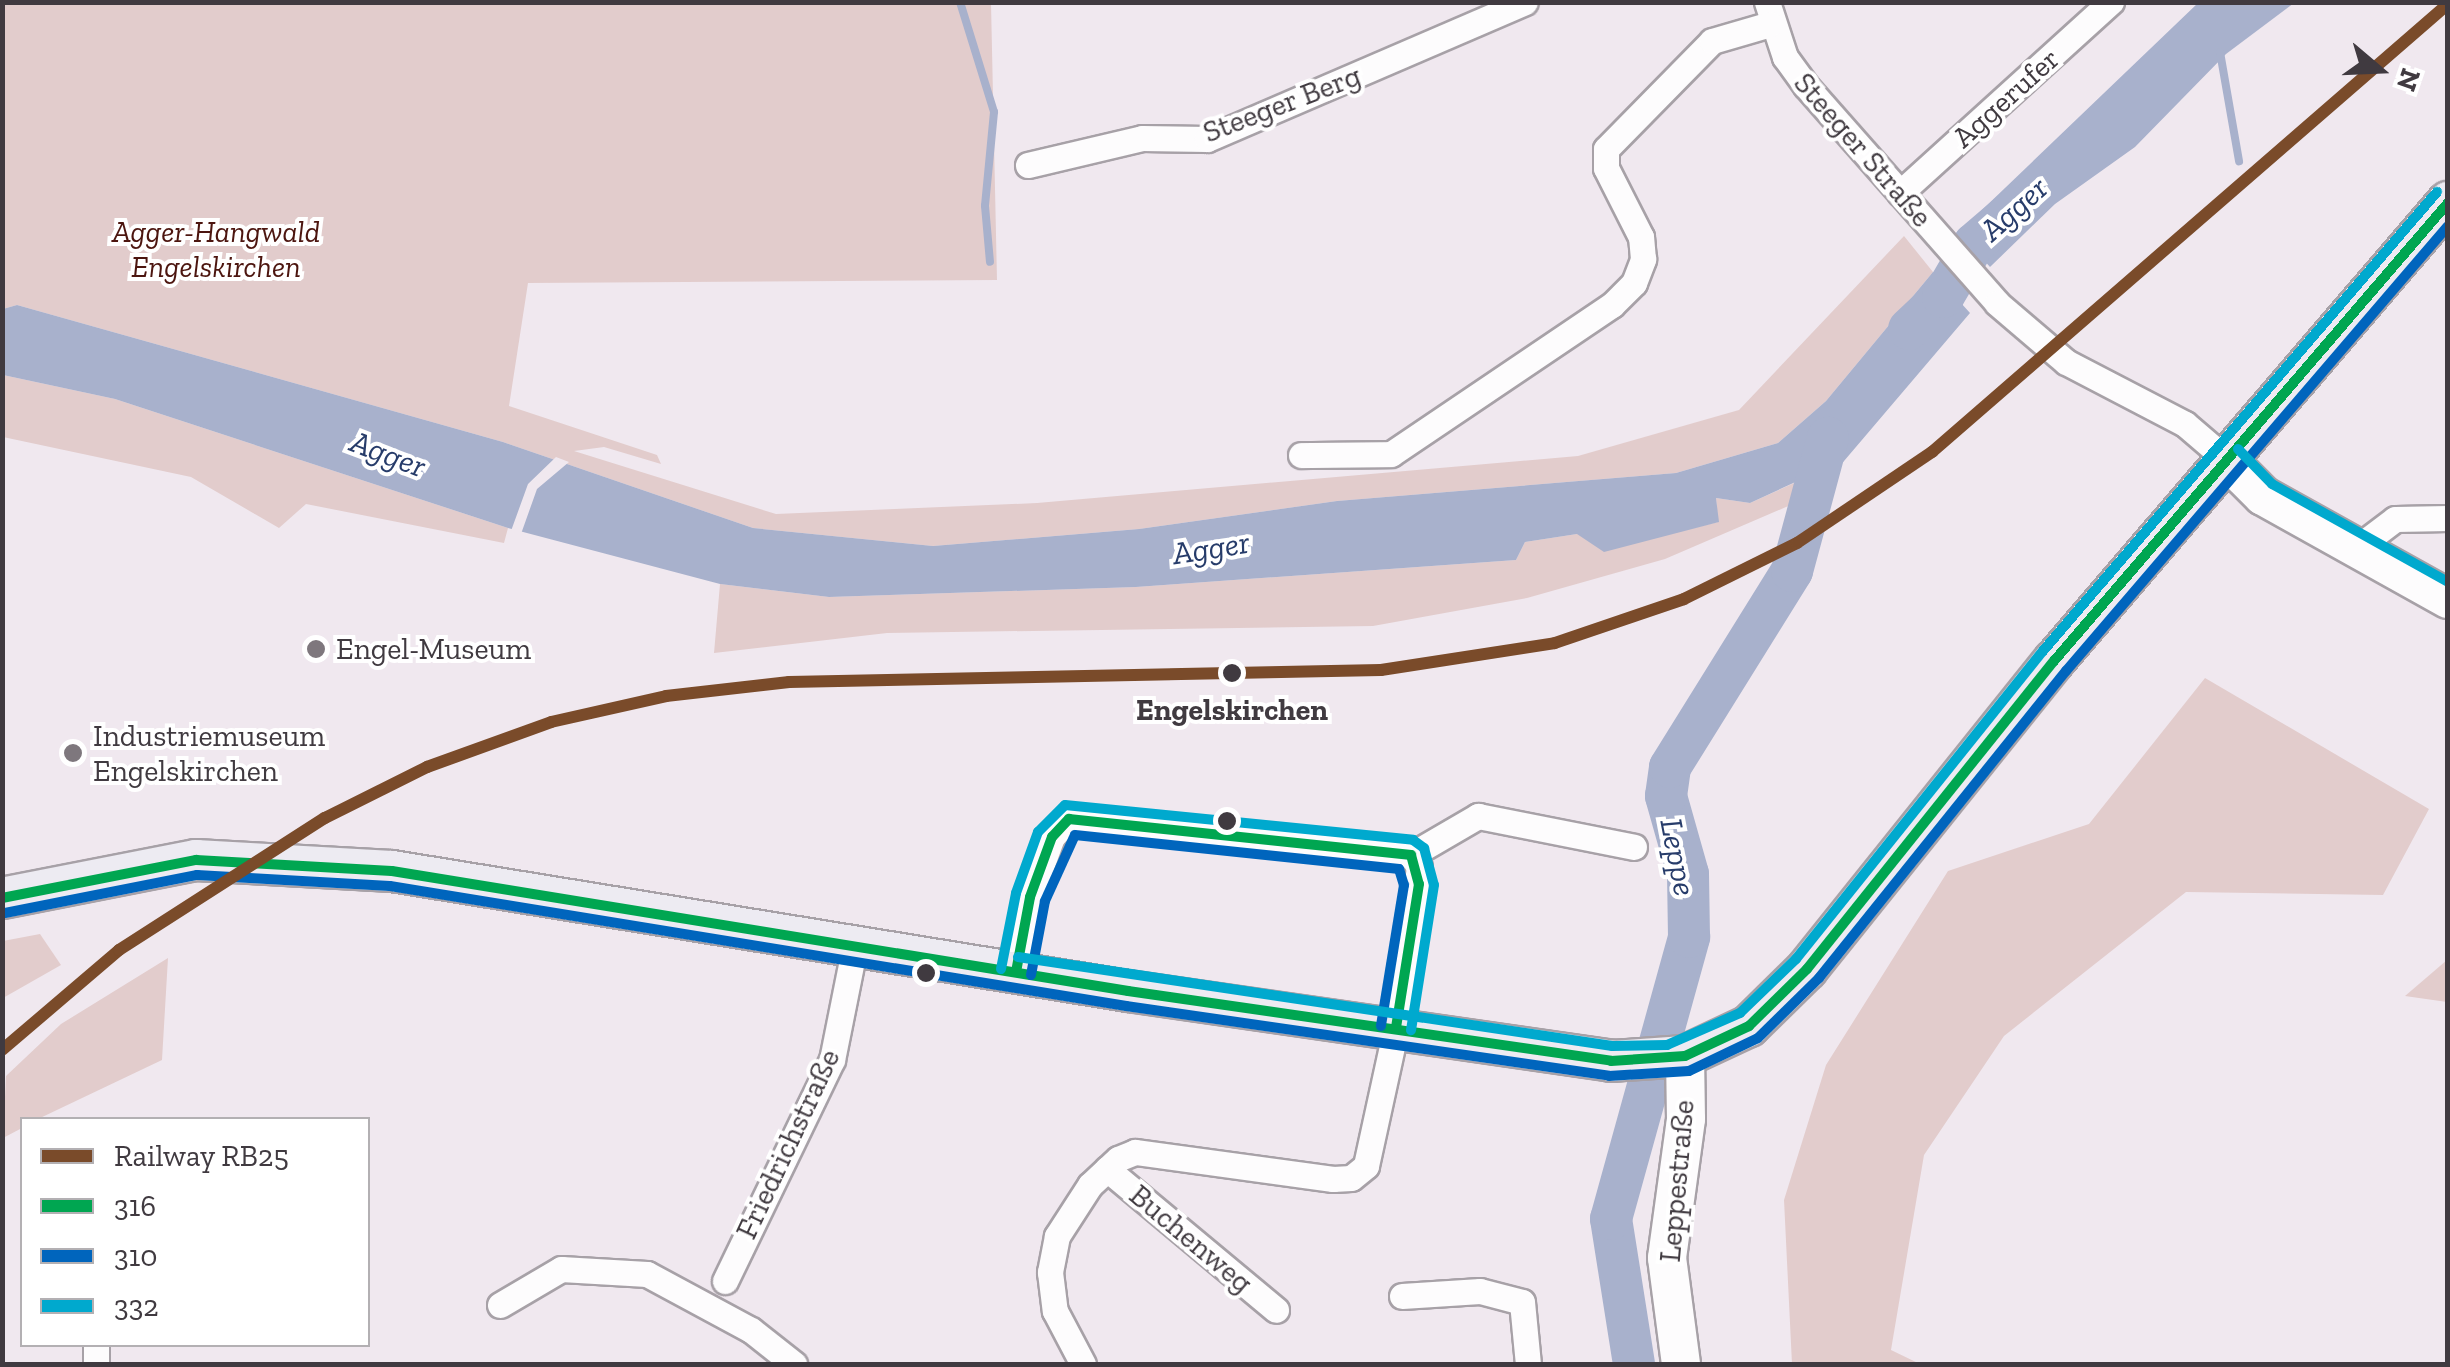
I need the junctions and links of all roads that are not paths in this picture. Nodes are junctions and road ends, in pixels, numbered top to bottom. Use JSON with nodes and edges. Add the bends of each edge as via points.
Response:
{"nodes":[{"id":1,"x":1525,"y":2,"type":"edge"},
{"id":2,"x":2112,"y":2,"type":"edge"},
{"id":3,"x":1769,"y":13,"type":"edge"},
{"id":4,"x":1028,"y":165,"type":"dead end"},
{"id":5,"x":1905,"y":198,"type":"junction"},
{"id":6,"x":2448,"y":202,"type":"edge"},
{"id":7,"x":1301,"y":455,"type":"dead end"},
{"id":8,"x":2227,"y":460,"type":"junction"},
{"id":9,"x":2448,"y":518,"type":"edge"},
{"id":10,"x":2358,"y":547,"type":"junction"},
{"id":11,"x":2448,"y":599,"type":"edge"},
{"id":12,"x":1634,"y":847,"type":"dead end"},
{"id":13,"x":1411,"y":855,"type":"junction"},
{"id":14,"x":2,"y":898,"type":"edge"},
{"id":15,"x":855,"y":946,"type":"junction"},
{"id":16,"x":1016,"y":972,"type":"junction"},
{"id":17,"x":1396,"y":1028,"type":"junction"},
{"id":18,"x":1662,"y":1060,"type":"junction"},
{"id":19,"x":1107,"y":1169,"type":"junction"},
{"id":20,"x":725,"y":1281,"type":"dead end"},
{"id":21,"x":1402,"y":1296,"type":"dead end"},
{"id":22,"x":500,"y":1305,"type":"dead end"},
{"id":23,"x":1276,"y":1310,"type":"dead end"},
{"id":24,"x":794,"y":1364,"type":"edge"},
{"id":25,"x":1083,"y":1364,"type":"edge"},
{"id":26,"x":1528,"y":1364,"type":"edge"},
{"id":27,"x":1680,"y":1364,"type":"edge"}],
"edges":[{"from":1,"to":4,"type":"street","name":"Steeger Berg","via":[[1207,139],[1142,138]]},
{"from":2,"to":5,"type":"street","name":"Aggerufer"},
{"from":3,"to":5,"type":"street","name":"Steeger Straße","via":[[1806,86]]},
{"from":3,"to":7,"type":"street","name":"Steeger Straße","via":[[1712,41],[1606,149],[1606,168],[1637,227],[1643,258],[1634,283],[1612,304],[1391,454]]},
{"from":5,"to":8,"type":"street","name":"Steeger Straße","via":[[2026,330],[2087,376],[2195,430]]},
{"from":6,"to":8,"type":"main road"},
{"from":8,"to":10,"type":"main road","via":[[2263,496]]},
{"from":8,"to":18,"type":"main road","via":[[1807,969],[1749,1026]]},
{"from":9,"to":10,"type":"street","via":[[2395,519]]},
{"from":10,"to":11,"type":"main road"},
{"from":12,"to":13,"type":"street","via":[[1478,816]]},
{"from":13,"to":16,"type":"street","via":[[1070,820],[1052,837],[1030,897]]},
{"from":13,"to":17,"type":"street","via":[[1418,884]]},
{"from":14,"to":15,"type":"main road","via":[[142,866],[255,861],[392,870]]},
{"from":15,"to":16,"type":"main road"},
{"from":15,"to":20,"type":"street","name":"Friedrichstraße","via":[[832,1060]]},
{"from":16,"to":17,"type":"main road"},
{"from":17,"to":18,"type":"main road"},
{"from":17,"to":19,"type":"street","via":[[1374,1152],[1350,1178],[1135,1152]]},
{"from":18,"to":27,"type":"main road","name":"Leppestraße","via":[[1686,1119],[1666,1258]]},
{"from":19,"to":23,"type":"street","name":"Buchenweg"},
{"from":19,"to":25,"type":"street","via":[[1057,1236],[1050,1272],[1055,1311]]},
{"from":21,"to":26,"type":"street","via":[[1480,1291],[1522,1302]]},
{"from":22,"to":24,"type":"street","via":[[561,1269],[647,1274]]}]}
